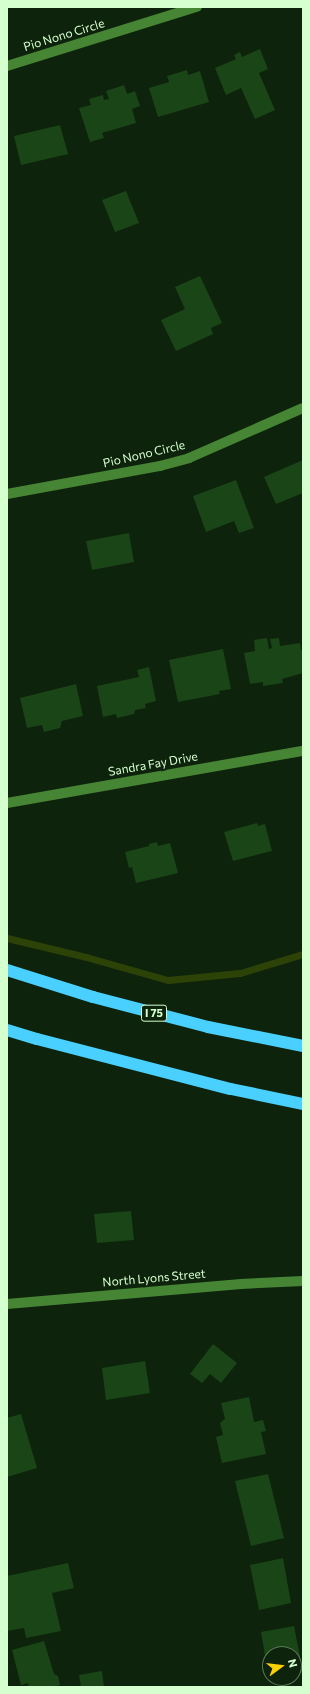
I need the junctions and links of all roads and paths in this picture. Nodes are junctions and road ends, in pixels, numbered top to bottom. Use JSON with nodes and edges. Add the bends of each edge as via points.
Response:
{"nodes":[{"id":1,"x":197,"y":7,"type":"edge"},
{"id":2,"x":7,"y":66,"type":"edge"},
{"id":3,"x":303,"y":408,"type":"edge"},
{"id":4,"x":7,"y":494,"type":"edge"},
{"id":5,"x":303,"y":751,"type":"edge"},
{"id":6,"x":7,"y":803,"type":"edge"},
{"id":7,"x":7,"y":970,"type":"edge"},
{"id":8,"x":7,"y":1030,"type":"edge"},
{"id":9,"x":303,"y":1046,"type":"edge"},
{"id":10,"x":303,"y":1104,"type":"edge"},
{"id":11,"x":303,"y":1281,"type":"edge"},
{"id":12,"x":7,"y":1304,"type":"edge"}],
"edges":[{"from":1,"to":2,"type":"street","name":"Pio Nono Circle"},
{"from":3,"to":4,"type":"street","name":"Pio Nono Circle","via":[[189,458],[160,466]]},
{"from":5,"to":6,"type":"street","name":"Sandra Fay Drive"},
{"from":7,"to":9,"type":"highway","number":"I 75","via":[[94,997],[208,1027]]},
{"from":8,"to":10,"type":"highway","via":[[216,1085]]},
{"from":11,"to":12,"type":"street","name":"North Lyons Street"}]}
